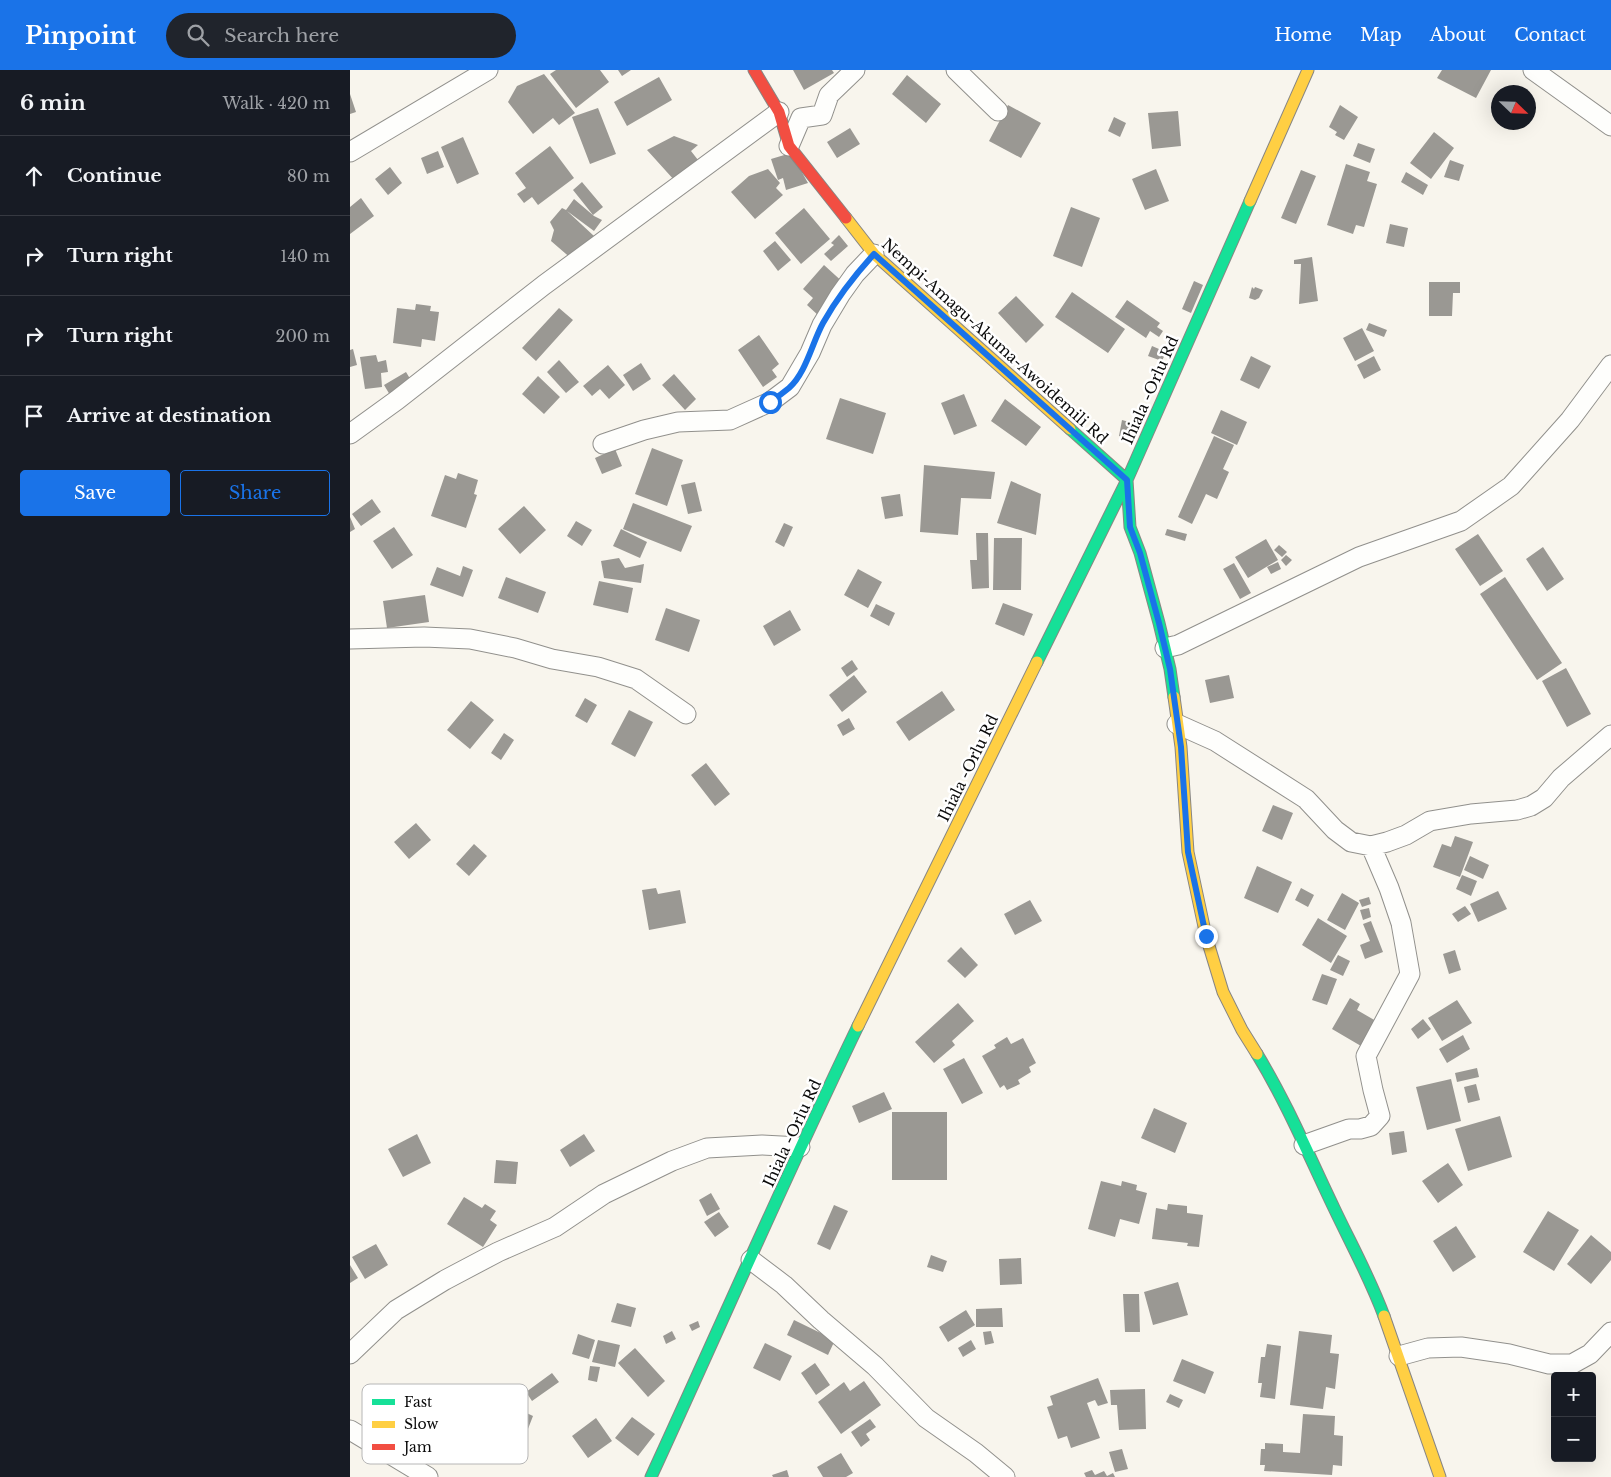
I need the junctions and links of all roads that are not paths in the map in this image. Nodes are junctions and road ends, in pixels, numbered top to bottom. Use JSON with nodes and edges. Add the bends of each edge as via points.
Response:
{"nodes":[{"id":1,"x":488,"y":70,"type":"edge"},
{"id":2,"x":754,"y":70,"type":"edge"},
{"id":3,"x":855,"y":70,"type":"edge"},
{"id":4,"x":956,"y":70,"type":"edge"},
{"id":5,"x":1308,"y":70,"type":"edge"},
{"id":6,"x":1533,"y":70,"type":"edge"},
{"id":7,"x":998,"y":111,"type":"dead end"},
{"id":8,"x":779,"y":112,"type":"junction"},
{"id":9,"x":1611,"y":126,"type":"edge"},
{"id":10,"x":789,"y":146,"type":"junction"},
{"id":11,"x":350,"y":152,"type":"edge"},
{"id":12,"x":874,"y":254,"type":"junction"},
{"id":13,"x":1611,"y":365,"type":"edge"},
{"id":14,"x":350,"y":434,"type":"edge"},
{"id":15,"x":603,"y":444,"type":"dead end"},
{"id":16,"x":1127,"y":480,"type":"junction"},
{"id":17,"x":350,"y":638,"type":"edge"},
{"id":18,"x":1165,"y":648,"type":"junction"},
{"id":19,"x":686,"y":714,"type":"dead end"},
{"id":20,"x":1177,"y":724,"type":"junction"},
{"id":21,"x":1611,"y":735,"type":"edge"},
{"id":22,"x":1371,"y":846,"type":"junction"},
{"id":23,"x":1304,"y":1145,"type":"junction"},
{"id":24,"x":800,"y":1147,"type":"junction"},
{"id":25,"x":751,"y":1260,"type":"junction"},
{"id":26,"x":1611,"y":1332,"type":"edge"},
{"id":27,"x":350,"y":1354,"type":"edge"},
{"id":28,"x":1399,"y":1356,"type":"junction"},
{"id":29,"x":350,"y":1430,"type":"edge"},
{"id":30,"x":362,"y":1437,"type":"edge"},
{"id":31,"x":406,"y":1464,"type":"edge"},
{"id":32,"x":428,"y":1477,"type":"edge"},
{"id":33,"x":650,"y":1477,"type":"edge"},
{"id":34,"x":1005,"y":1477,"type":"edge"},
{"id":35,"x":1440,"y":1477,"type":"edge"}],
"edges":[{"from":1,"to":11,"type":"street"},
{"from":2,"to":8,"type":"street","name":"Nempi-Amagu-Akuma-Awoidemili Rd"},
{"from":3,"to":10,"type":"street","via":[[829,95],[822,115],[801,118]]},
{"from":4,"to":7,"type":"street"},
{"from":5,"to":16,"type":"street","name":"Ihiala -Orlu Rd"},
{"from":6,"to":9,"type":"street"},
{"from":8,"to":10,"type":"street","name":"Nempi-Amagu-Akuma-Awoidemili Rd"},
{"from":8,"to":14,"type":"street","via":[[544,285]]},
{"from":10,"to":12,"type":"street","name":"Nempi-Amagu-Akuma-Awoidemili Rd"},
{"from":12,"to":15,"type":"street","via":[[840,295],[790,387],[770,402],[730,420],[678,422]]},
{"from":12,"to":16,"type":"street","name":"Nempi-Amagu-Akuma-Awoidemili Rd"},
{"from":13,"to":18,"type":"street","via":[[1570,420],[1512,486],[1461,521],[1358,557],[1178,645]]},
{"from":16,"to":18,"type":"street","via":[[1130,527]]},
{"from":16,"to":24,"type":"street","name":"Ihiala -Orlu Rd"},
{"from":17,"to":19,"type":"street","via":[[470,639],[552,659],[598,666],[636,679]]},
{"from":18,"to":20,"type":"street"},
{"from":20,"to":22,"type":"street","via":[[1215,741],[1299,794],[1351,842]]},
{"from":20,"to":23,"type":"street","via":[[1188,852],[1206,936],[1223,992]]},
{"from":21,"to":22,"type":"street","via":[[1544,798],[1531,806],[1430,821],[1406,835]]},
{"from":22,"to":23,"type":"street","via":[[1401,923],[1410,974],[1366,1056],[1380,1116],[1371,1126],[1349,1129]]},
{"from":23,"to":28,"type":"street","via":[[1372,1284]]},
{"from":24,"to":25,"type":"street","name":"Ihiala -Orlu Rd"},
{"from":24,"to":27,"type":"street","via":[[707,1148],[672,1161],[604,1194],[555,1226],[445,1280],[396,1310]]},
{"from":25,"to":33,"type":"street","name":"Ihiala -Orlu Rd"},
{"from":25,"to":34,"type":"street","via":[[875,1366],[926,1418]]},
{"from":26,"to":28,"type":"street","via":[[1590,1354],[1572,1364],[1549,1364],[1510,1354],[1461,1348],[1428,1348]]},
{"from":28,"to":35,"type":"street"},
{"from":29,"to":30,"type":"street"},
{"from":31,"to":32,"type":"street"}]}
